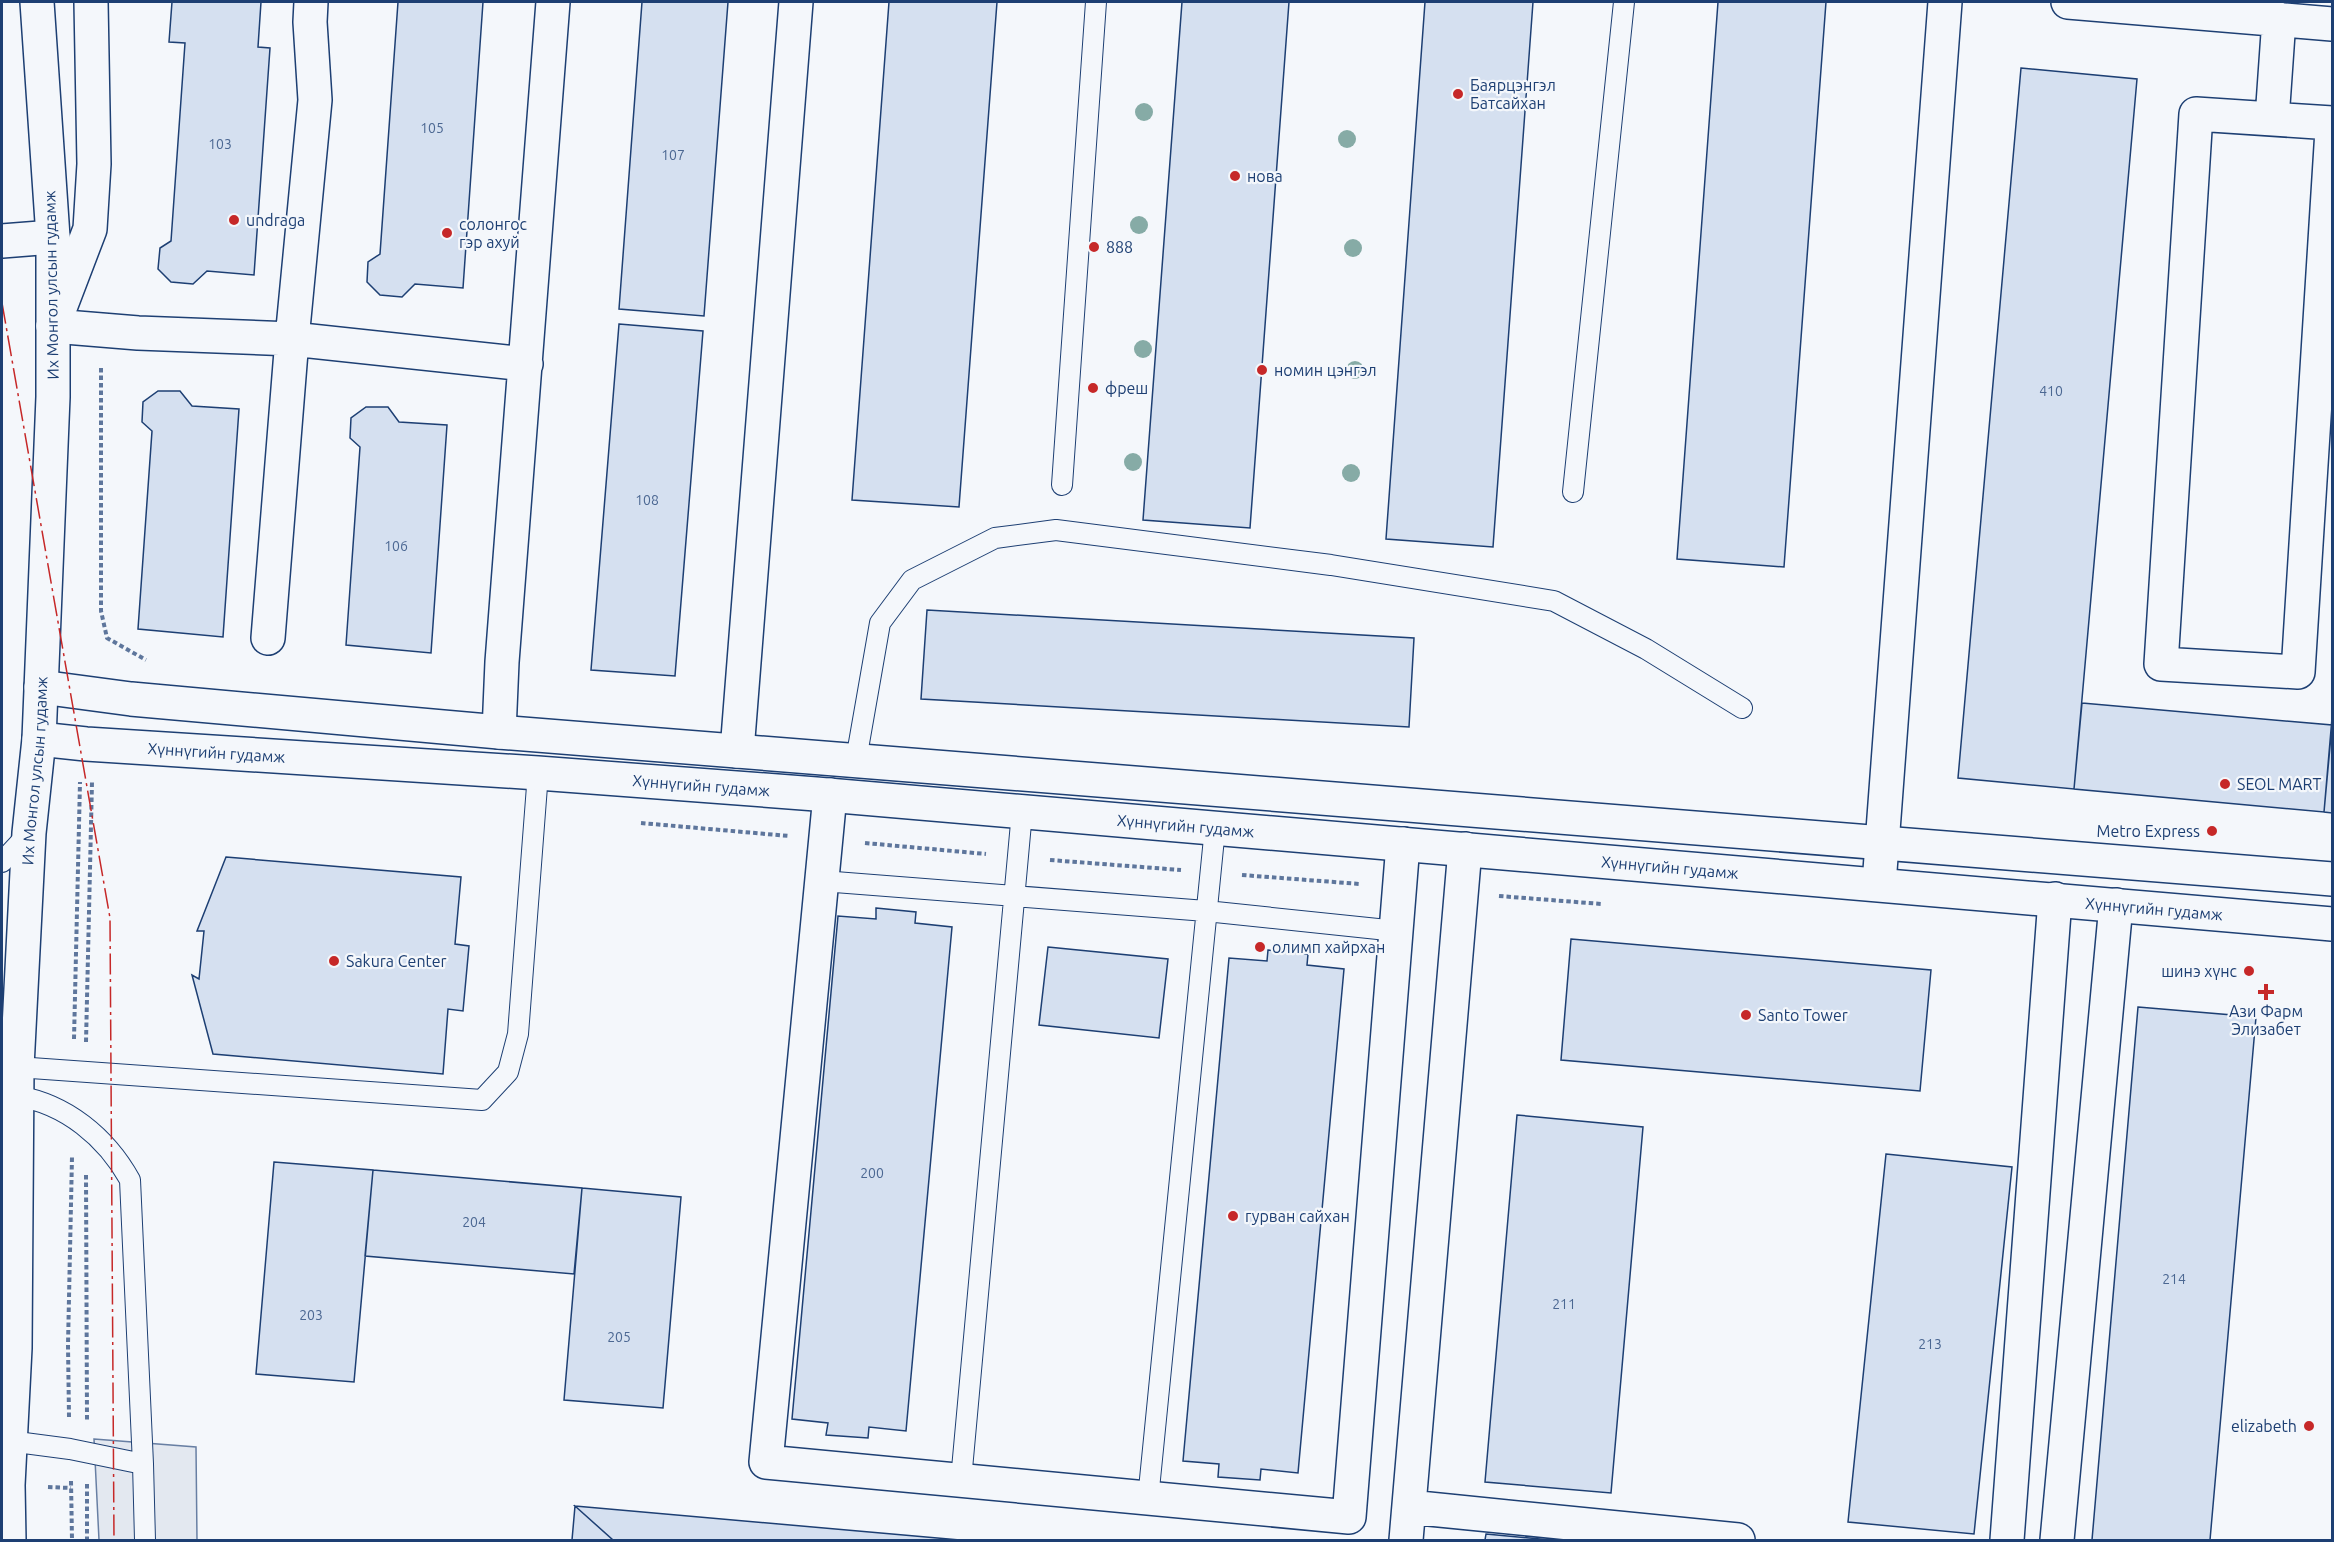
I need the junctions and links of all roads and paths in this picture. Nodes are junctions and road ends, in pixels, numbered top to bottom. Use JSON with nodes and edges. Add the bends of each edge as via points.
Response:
{"nodes":[{"id":1,"x":37,"y":2,"type":"edge"},
{"id":2,"x":91,"y":2,"type":"edge"},
{"id":3,"x":311,"y":2,"type":"edge"},
{"id":4,"x":553,"y":2,"type":"edge"},
{"id":5,"x":796,"y":2,"type":"edge"},
{"id":6,"x":1096,"y":2,"type":"edge"},
{"id":7,"x":1624,"y":2,"type":"edge"},
{"id":8,"x":1946,"y":2,"type":"edge"},
{"id":9,"x":2068,"y":2,"type":"edge"},
{"id":10,"x":2279,"y":19,"type":"junction"},
{"id":11,"x":2332,"y":24,"type":"edge"},
{"id":12,"x":2272,"y":119,"type":"junction"},
{"id":13,"x":2332,"y":123,"type":"edge"},
{"id":14,"x":2332,"y":130,"type":"edge"},
{"id":15,"x":53,"y":237,"type":"junction"},
{"id":16,"x":2,"y":242,"type":"edge"},
{"id":17,"x":53,"y":326,"type":"junction"},
{"id":18,"x":101,"y":328,"type":"junction"},
{"id":19,"x":292,"y":339,"type":"junction"},
{"id":20,"x":526,"y":364,"type":"junction"},
{"id":21,"x":1062,"y":485,"type":"dead end"},
{"id":22,"x":1574,"y":492,"type":"dead end"},
{"id":23,"x":268,"y":638,"type":"dead end"},
{"id":24,"x":147,"y":660,"type":"dead end"},
{"id":25,"x":41,"y":687,"type":"junction"},
{"id":26,"x":1742,"y":708,"type":"dead end"},
{"id":27,"x":499,"y":732,"type":"junction"},
{"id":28,"x":39,"y":739,"type":"junction"},
{"id":29,"x":737,"y":751,"type":"junction"},
{"id":30,"x":856,"y":760,"type":"junction"},
{"id":31,"x":538,"y":773,"type":"junction"},
{"id":32,"x":80,"y":777,"type":"dead end"},
{"id":33,"x":830,"y":795,"type":"junction"},
{"id":34,"x":1022,"y":812,"type":"junction"},
{"id":35,"x":640,"y":823,"type":"dead end"},
{"id":36,"x":1215,"y":828,"type":"junction"},
{"id":37,"x":29,"y":833,"type":"junction"},
{"id":38,"x":826,"y":840,"type":"junction"},
{"id":39,"x":1882,"y":843,"type":"junction"},
{"id":40,"x":1404,"y":844,"type":"junction"},
{"id":41,"x":1465,"y":849,"type":"junction"},
{"id":42,"x":1018,"y":857,"type":"junction"},
{"id":43,"x":2,"y":862,"type":"edge"},
{"id":44,"x":1210,"y":872,"type":"junction"},
{"id":45,"x":2332,"y":879,"type":"edge"},
{"id":46,"x":822,"y":881,"type":"junction"},
{"id":47,"x":1879,"y":884,"type":"junction"},
{"id":48,"x":1399,"y":887,"type":"junction"},
{"id":49,"x":1461,"y":893,"type":"junction"},
{"id":50,"x":1015,"y":896,"type":"junction"},
{"id":51,"x":2055,"y":899,"type":"junction"},
{"id":52,"x":1602,"y":904,"type":"dead end"},
{"id":53,"x":2116,"y":905,"type":"junction"},
{"id":54,"x":1206,"y":911,"type":"junction"},
{"id":55,"x":2332,"y":924,"type":"edge"},
{"id":56,"x":1396,"y":931,"type":"junction"},
{"id":57,"x":74,"y":1071,"type":"junction"},
{"id":58,"x":17,"y":1081,"type":"junction"},
{"id":59,"x":73,"y":1117,"type":"junction"},
{"id":60,"x":9,"y":1132,"type":"edge"},
{"id":61,"x":8,"y":1353,"type":"edge"},
{"id":62,"x":9,"y":1441,"type":"junction"},
{"id":63,"x":70,"y":1449,"type":"junction"},
{"id":64,"x":143,"y":1464,"type":"junction"},
{"id":65,"x":961,"y":1480,"type":"junction"},
{"id":66,"x":1148,"y":1499,"type":"junction"},
{"id":67,"x":1409,"y":1508,"type":"junction"},
{"id":68,"x":9,"y":1540,"type":"edge"},
{"id":69,"x":72,"y":1540,"type":"edge"},
{"id":70,"x":145,"y":1540,"type":"edge"},
{"id":71,"x":1406,"y":1540,"type":"edge"},
{"id":72,"x":1738,"y":1540,"type":"edge"},
{"id":73,"x":2007,"y":1540,"type":"edge"},
{"id":74,"x":2057,"y":1540,"type":"edge"}],
"edges":[{"from":1,"to":15,"type":"street","name":"Их Монгол улсын гудамж"},
{"from":2,"to":17,"type":"street","via":[[94,164],[90,229]]},
{"from":3,"to":19,"type":"street","via":[[315,100]]},
{"from":4,"to":20,"type":"street"},
{"from":5,"to":29,"type":"street"},
{"from":6,"to":21,"type":"lane"},
{"from":7,"to":22,"type":"lane"},
{"from":8,"to":39,"type":"street"},
{"from":9,"to":10,"type":"street"},
{"from":10,"to":11,"type":"street"},
{"from":10,"to":12,"type":"street"},
{"from":12,"to":13,"type":"street"},
{"from":12,"to":14,"type":"street","via":[[2196,114],[2161,664],[2298,672]]},
{"from":15,"to":16,"type":"street"},
{"from":15,"to":17,"type":"street","name":"Их Монгол улсын гудамж"},
{"from":17,"to":18,"type":"street"},
{"from":17,"to":25,"type":"street","name":"Их Монгол улсын гудамж"},
{"from":18,"to":19,"type":"street"},
{"from":18,"to":24,"type":"path","via":[[100,611],[107,638]]},
{"from":19,"to":20,"type":"street"},
{"from":19,"to":23,"type":"street"},
{"from":20,"to":27,"type":"street"},
{"from":25,"to":27,"type":"street","via":[[131,699]]},
{"from":25,"to":28,"type":"street","name":"Их Монгол улсын гудамж"},
{"from":26,"to":30,"type":"lane","via":[[1646,649],[1554,601],[1331,565],[1056,530],[995,538],[912,579],[880,622]]},
{"from":27,"to":29,"type":"street"},
{"from":28,"to":31,"type":"street","name":"Хүннүгийн гудамж"},
{"from":28,"to":37,"type":"street","name":"Их Монгол улсын гудамж"},
{"from":29,"to":30,"type":"street"},
{"from":30,"to":39,"type":"street"},
{"from":31,"to":33,"type":"street","name":"Хүннүгийн гудамж"},
{"from":31,"to":57,"type":"lane","via":[[518,1034],[508,1072],[482,1100]]},
{"from":32,"to":57,"type":"path"},
{"from":33,"to":34,"type":"street","name":"Хүннүгийн гудамж"},
{"from":33,"to":38,"type":"street"},
{"from":34,"to":36,"type":"street","name":"Хүннүгийн гудамж"},
{"from":34,"to":42,"type":"lane"},
{"from":35,"to":38,"type":"path"},
{"from":36,"to":40,"type":"street","name":"Хүннүгийн гудамж"},
{"from":36,"to":44,"type":"lane"},
{"from":37,"to":43,"type":"lane"},
{"from":37,"to":58,"type":"street","name":"Их Монгол улсын гудамж"},
{"from":38,"to":42,"type":"path"},
{"from":38,"to":46,"type":"street"},
{"from":39,"to":45,"type":"street"},
{"from":39,"to":47,"type":"street"},
{"from":40,"to":41,"type":"street","name":"Хүннүгийн гудамж"},
{"from":40,"to":48,"type":"street"},
{"from":41,"to":47,"type":"street","name":"Хүннүгийн гудамж"},
{"from":41,"to":49,"type":"street"},
{"from":42,"to":44,"type":"path"},
{"from":42,"to":50,"type":"lane"},
{"from":44,"to":48,"type":"path"},
{"from":44,"to":54,"type":"lane"},
{"from":46,"to":50,"type":"lane"},
{"from":46,"to":65,"type":"street","via":[[766,1462]]},
{"from":47,"to":51,"type":"street","name":"Хүннүгийн гудамж"},
{"from":48,"to":56,"type":"street"},
{"from":49,"to":52,"type":"path"},
{"from":49,"to":67,"type":"street"},
{"from":50,"to":54,"type":"lane"},
{"from":50,"to":65,"type":"lane"},
{"from":51,"to":53,"type":"street","name":"Хүннүгийн гудамж"},
{"from":51,"to":73,"type":"street"},
{"from":53,"to":55,"type":"street","name":"Хүннүгийн гудамж"},
{"from":53,"to":74,"type":"street"},
{"from":54,"to":56,"type":"lane"},
{"from":54,"to":66,"type":"lane"},
{"from":56,"to":66,"type":"street","via":[[1349,1517]]},
{"from":57,"to":58,"type":"lane"},
{"from":58,"to":59,"type":"lane","via":[[39,1099]]},
{"from":58,"to":60,"type":"street","name":"Их Монгол улсын гудамж"},
{"from":59,"to":63,"type":"path"},
{"from":59,"to":64,"type":"lane","via":[[106,1145],[130,1180]]},
{"from":60,"to":61,"type":"street","name":"Их Монгол улсын гудамж"},
{"from":61,"to":62,"type":"street","name":"Их Монгол улсын гудамж"},
{"from":62,"to":63,"type":"lane"},
{"from":62,"to":68,"type":"street","name":"Их Монгол улсын гудамж"},
{"from":63,"to":64,"type":"lane"},
{"from":63,"to":69,"type":"path"},
{"from":64,"to":70,"type":"lane"},
{"from":65,"to":66,"type":"street"},
{"from":67,"to":71,"type":"street"},
{"from":67,"to":72,"type":"street"}]}
